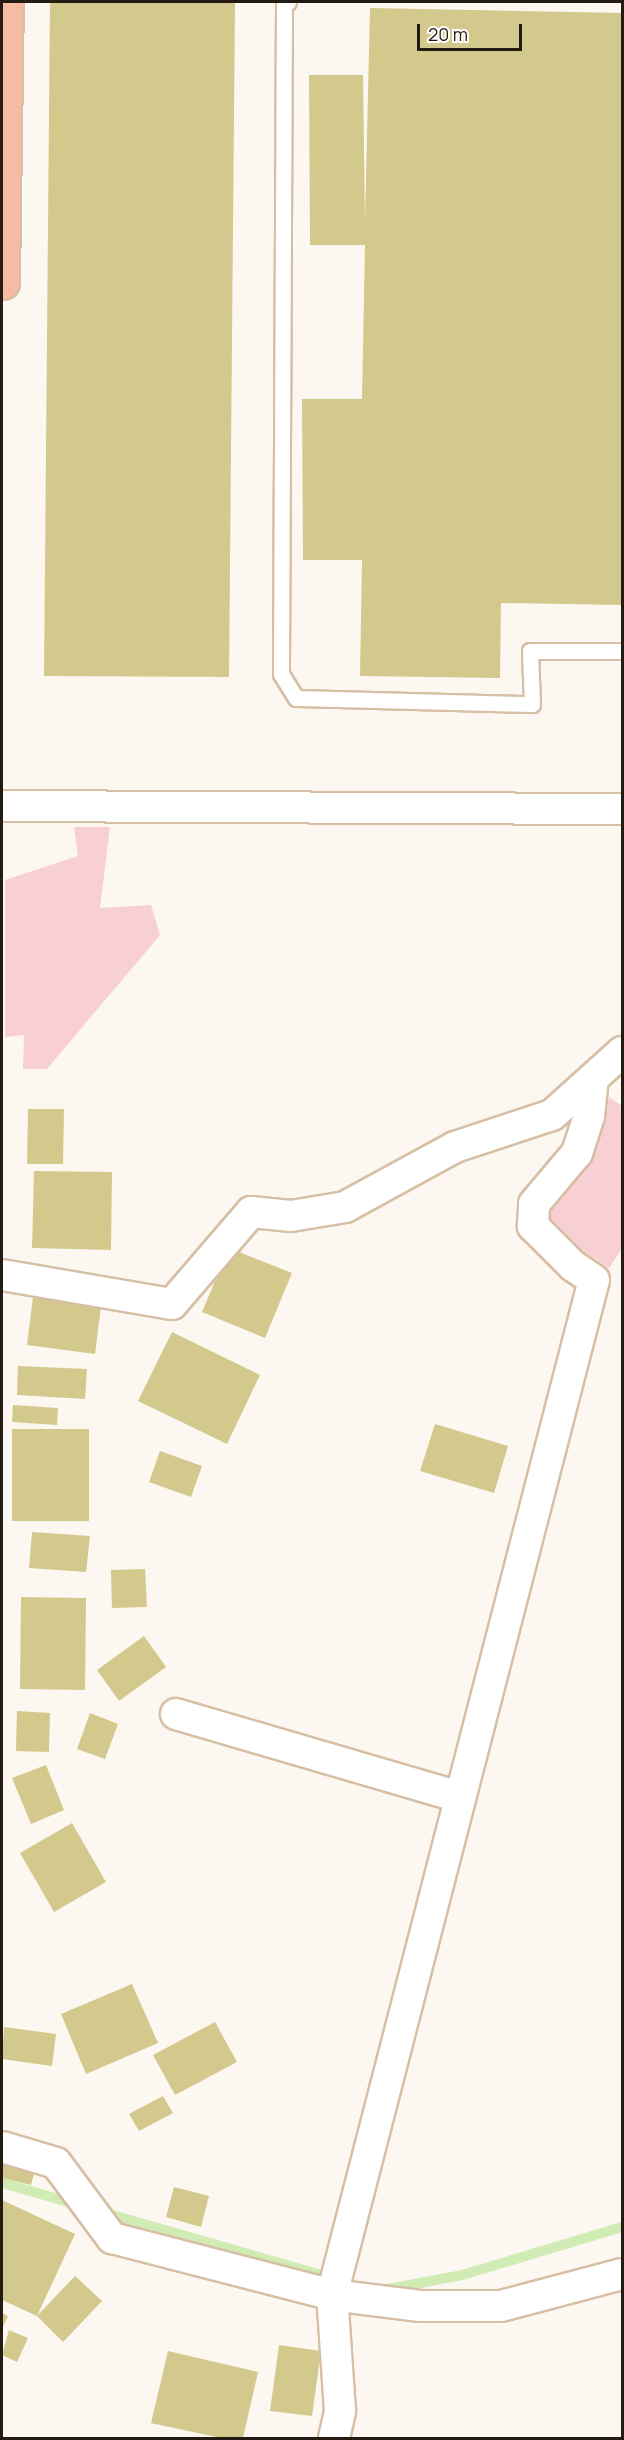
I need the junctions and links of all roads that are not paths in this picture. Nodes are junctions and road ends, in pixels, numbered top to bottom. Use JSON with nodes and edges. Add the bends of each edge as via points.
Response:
{"nodes":[{"id":1,"x":6,"y":2,"type":"edge"},
{"id":2,"x":288,"y":2,"type":"edge"},
{"id":3,"x":2,"y":282,"type":"edge"},
{"id":4,"x":622,"y":651,"type":"edge"},
{"id":5,"x":2,"y":806,"type":"edge"},
{"id":6,"x":622,"y":809,"type":"edge"},
{"id":7,"x":622,"y":1052,"type":"edge"},
{"id":8,"x":593,"y":1080,"type":"junction"},
{"id":9,"x":2,"y":1275,"type":"edge"},
{"id":10,"x":176,"y":1714,"type":"dead end"},
{"id":11,"x":460,"y":1797,"type":"junction"},
{"id":12,"x":2,"y":2147,"type":"edge"},
{"id":13,"x":622,"y":2274,"type":"edge"},
{"id":14,"x":332,"y":2295,"type":"junction"},
{"id":15,"x":334,"y":2439,"type":"edge"}],
"edges":[{"from":1,"to":3,"type":"main road"},
{"from":2,"to":4,"type":"lane","via":[[284,5],[280,674],[296,698],[532,704],[531,651]]},
{"from":5,"to":6,"type":"street"},
{"from":7,"to":8,"type":"street"},
{"from":8,"to":9,"type":"street","via":[[552,1115],[455,1147],[345,1207],[291,1216],[250,1212],[172,1304]]},
{"from":8,"to":11,"type":"street","via":[[589,1116],[577,1153],[534,1204],[533,1226],[573,1266],[594,1280]]},
{"from":10,"to":11,"type":"street"},
{"from":11,"to":14,"type":"street"},
{"from":12,"to":14,"type":"street","via":[[56,2163],[112,2238]]},
{"from":13,"to":14,"type":"street","via":[[501,2306],[420,2306]]},
{"from":14,"to":15,"type":"street","via":[[340,2411]]}]}
